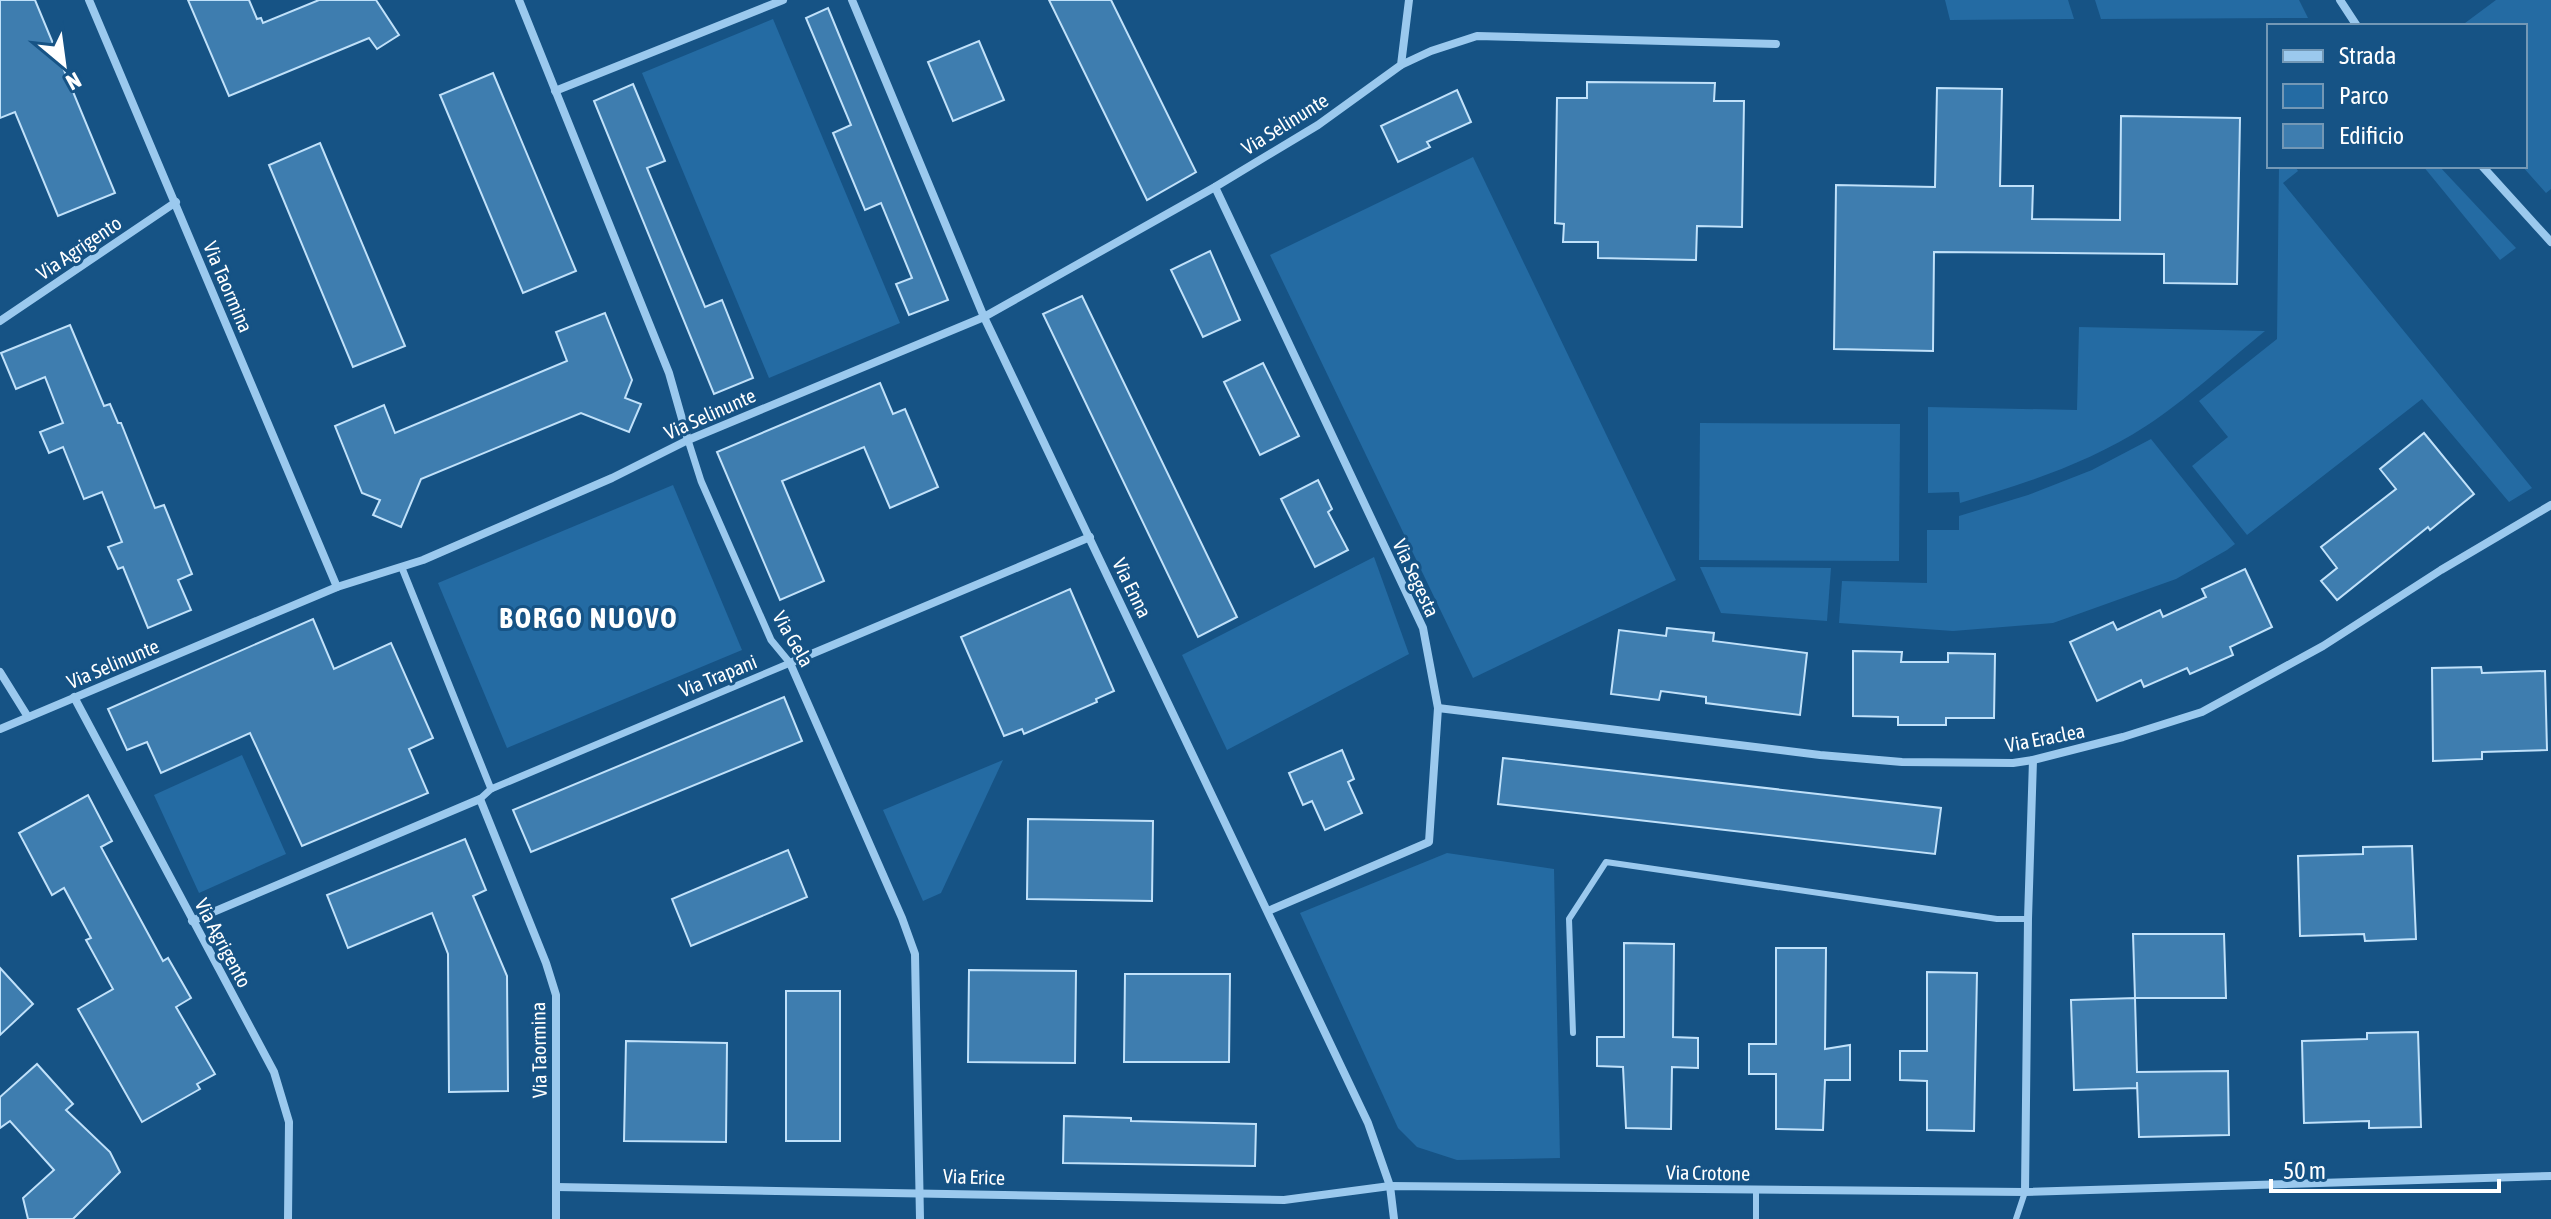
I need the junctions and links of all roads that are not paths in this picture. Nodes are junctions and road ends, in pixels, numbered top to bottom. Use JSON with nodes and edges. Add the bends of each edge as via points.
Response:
{"nodes":[{"id":1,"x":89,"y":0,"type":"edge"},
{"id":2,"x":519,"y":0,"type":"edge"},
{"id":3,"x":783,"y":0,"type":"edge"},
{"id":4,"x":852,"y":0,"type":"edge"},
{"id":5,"x":1409,"y":0,"type":"edge"},
{"id":6,"x":2340,"y":0,"type":"edge"},
{"id":7,"x":2356,"y":24,"type":"edge"},
{"id":8,"x":1776,"y":44,"type":"dead end"},
{"id":9,"x":1401,"y":65,"type":"junction"},
{"id":10,"x":555,"y":91,"type":"junction"},
{"id":11,"x":2484,"y":168,"type":"edge"},
{"id":12,"x":1215,"y":187,"type":"junction"},
{"id":13,"x":176,"y":202,"type":"junction"},
{"id":14,"x":2551,"y":242,"type":"edge"},
{"id":15,"x":984,"y":317,"type":"junction"},
{"id":16,"x":0,"y":321,"type":"edge"},
{"id":17,"x":688,"y":440,"type":"junction"},
{"id":18,"x":2551,"y":505,"type":"edge"},
{"id":19,"x":1090,"y":537,"type":"junction"},
{"id":20,"x":402,"y":568,"type":"junction"},
{"id":21,"x":337,"y":587,"type":"junction"},
{"id":22,"x":790,"y":663,"type":"junction"},
{"id":23,"x":0,"y":672,"type":"edge"},
{"id":24,"x":74,"y":697,"type":"junction"},
{"id":25,"x":1438,"y":708,"type":"junction"},
{"id":26,"x":28,"y":717,"type":"junction"},
{"id":27,"x":0,"y":729,"type":"edge"},
{"id":28,"x":2033,"y":760,"type":"junction"},
{"id":29,"x":491,"y":789,"type":"junction"},
{"id":30,"x":480,"y":799,"type":"junction"},
{"id":31,"x":1268,"y":911,"type":"junction"},
{"id":32,"x":2028,"y":919,"type":"junction"},
{"id":33,"x":192,"y":921,"type":"junction"},
{"id":34,"x":1573,"y":1033,"type":"dead end"},
{"id":35,"x":2551,"y":1176,"type":"edge"},
{"id":36,"x":1390,"y":1186,"type":"junction"},
{"id":37,"x":556,"y":1187,"type":"junction"},
{"id":38,"x":1756,"y":1189,"type":"junction"},
{"id":39,"x":920,"y":1192,"type":"junction"},
{"id":40,"x":2025,"y":1192,"type":"junction"},
{"id":41,"x":288,"y":1219,"type":"edge"},
{"id":42,"x":556,"y":1219,"type":"edge"},
{"id":43,"x":920,"y":1219,"type":"edge"},
{"id":44,"x":1394,"y":1219,"type":"edge"},
{"id":45,"x":1756,"y":1219,"type":"edge"},
{"id":46,"x":2016,"y":1219,"type":"edge"}],
"edges":[{"from":1,"to":13,"type":"street","name":"Via Taormina"},
{"from":2,"to":10,"type":"street","name":"Via Gela"},
{"from":3,"to":10,"type":"street"},
{"from":4,"to":15,"type":"street","name":"Via Enna"},
{"from":5,"to":9,"type":"street"},
{"from":6,"to":7,"type":"street"},
{"from":8,"to":9,"type":"street","name":"Via Selinunte","via":[[1477,36]]},
{"from":9,"to":12,"type":"street","name":"Via Selinunte","via":[[1318,125]]},
{"from":10,"to":17,"type":"street","name":"Via Gela","via":[[669,373]]},
{"from":11,"to":14,"type":"street"},
{"from":12,"to":15,"type":"street","name":"Via Selinunte"},
{"from":12,"to":25,"type":"street","name":"Via Segesta","via":[[1423,628]]},
{"from":13,"to":16,"type":"street","name":"Via Agrigento"},
{"from":13,"to":21,"type":"street","name":"Via Taormina"},
{"from":15,"to":17,"type":"street","name":"Via Selinunte"},
{"from":15,"to":19,"type":"street","name":"Via Enna"},
{"from":17,"to":20,"type":"street","name":"Via Selinunte"},
{"from":17,"to":22,"type":"street","name":"Via Gela","via":[[771,640]]},
{"from":18,"to":28,"type":"street","name":"Via Eraclea","via":[[2323,646],[2202,712]]},
{"from":19,"to":22,"type":"street","name":"Via Trapani"},
{"from":19,"to":31,"type":"street","name":"Via Enna"},
{"from":20,"to":21,"type":"street","name":"Via Selinunte"},
{"from":20,"to":29,"type":"street"},
{"from":21,"to":24,"type":"street","name":"Via Selinunte"},
{"from":22,"to":29,"type":"street","name":"Via Trapani"},
{"from":22,"to":39,"type":"street","name":"Via Gela","via":[[915,954]]},
{"from":23,"to":26,"type":"street"},
{"from":24,"to":26,"type":"street","name":"Via Selinunte"},
{"from":24,"to":33,"type":"street","name":"Via Agrigento"},
{"from":25,"to":28,"type":"street","name":"Via Eraclea","via":[[1833,756],[1902,762]]},
{"from":25,"to":31,"type":"street","name":"Via Segesta","via":[[1429,842]]},
{"from":26,"to":27,"type":"street","name":"Via Selinunte"},
{"from":28,"to":32,"type":"street"},
{"from":29,"to":30,"type":"street","name":"Via Trapani"},
{"from":30,"to":33,"type":"street","name":"Via Trapani"},
{"from":30,"to":37,"type":"street","name":"Via Taormina","via":[[556,995]]},
{"from":31,"to":36,"type":"street","name":"Via Enna","via":[[1368,1123]]},
{"from":32,"to":34,"type":"lane","via":[[1997,919],[1606,862],[1569,919]]},
{"from":32,"to":40,"type":"street"},
{"from":33,"to":41,"type":"street","name":"Via Agrigento","via":[[274,1072],[289,1122]]},
{"from":35,"to":40,"type":"street","name":"Via Crotone"},
{"from":36,"to":38,"type":"street","name":"Via Crotone"},
{"from":36,"to":39,"type":"street","name":"Via Erice","via":[[1284,1200]]},
{"from":36,"to":44,"type":"street","name":"Via Enna"},
{"from":37,"to":39,"type":"street","name":"Via Erice"},
{"from":37,"to":42,"type":"street","name":"Via Taormina"},
{"from":38,"to":40,"type":"street","name":"Via Crotone"},
{"from":38,"to":45,"type":"lane"},
{"from":39,"to":43,"type":"street","name":"Via Gela"},
{"from":40,"to":46,"type":"lane"}]}
